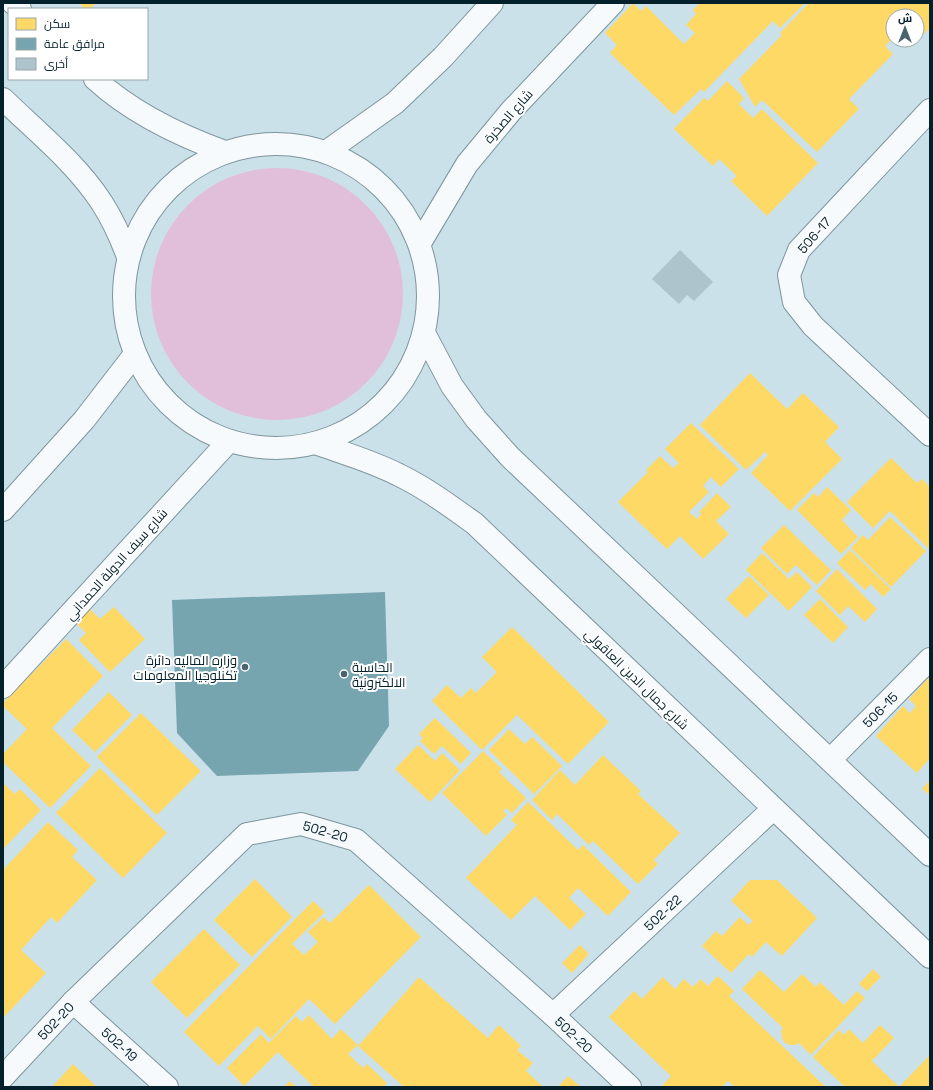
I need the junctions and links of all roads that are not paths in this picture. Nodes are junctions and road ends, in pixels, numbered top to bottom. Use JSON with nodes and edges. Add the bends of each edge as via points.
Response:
{"nodes":[{"id":1,"x":492,"y":3,"type":"edge"},
{"id":2,"x":613,"y":3,"type":"edge"},
{"id":3,"x":96,"y":80,"type":"edge"},
{"id":4,"x":3,"y":99,"type":"edge"},
{"id":5,"x":930,"y":110,"type":"edge"},
{"id":6,"x":225,"y":152,"type":"junction"},
{"id":7,"x":326,"y":152,"type":"junction"},
{"id":8,"x":420,"y":243,"type":"junction"},
{"id":9,"x":128,"y":257,"type":"junction"},
{"id":10,"x":424,"y":333,"type":"junction"},
{"id":11,"x":135,"y":354,"type":"junction"},
{"id":12,"x":930,"y":435,"type":"edge"},
{"id":13,"x":229,"y":441,"type":"junction"},
{"id":14,"x":315,"y":443,"type":"junction"},
{"id":15,"x":3,"y":510,"type":"edge"},
{"id":16,"x":930,"y":659,"type":"edge"},
{"id":17,"x":3,"y":687,"type":"edge"},
{"id":18,"x":830,"y":760,"type":"junction"},
{"id":19,"x":773,"y":809,"type":"junction"},
{"id":20,"x":930,"y":855,"type":"edge"},
{"id":21,"x":930,"y":958,"type":"edge"},
{"id":22,"x":73,"y":1002,"type":"junction"},
{"id":23,"x":553,"y":1015,"type":"junction"},
{"id":24,"x":3,"y":1077,"type":"edge"},
{"id":25,"x":167,"y":1087,"type":"edge"},
{"id":26,"x":630,"y":1087,"type":"edge"}],
"edges":[{"from":1,"to":7,"type":"street","via":[[443,57],[395,103]]},
{"from":2,"to":8,"type":"street","name":"شارع الصخرة","via":[[511,111],[467,164]]},
{"from":3,"to":6,"type":"street","via":[[126,104],[154,121],[189,139]]},
{"from":4,"to":9,"type":"street","via":[[83,177],[117,228]]},
{"from":5,"to":12,"type":"street","name":"506-17","via":[[799,250],[789,275],[794,302],[813,326]]},
{"from":6,"to":7,"type":"street","via":[[276,144]]},
{"from":6,"to":9,"type":"street","via":[[192,169],[164,193],[142,223]]},
{"from":7,"to":8,"type":"street","via":[[366,173],[398,204]]},
{"from":8,"to":10,"type":"street","via":[[429,288]]},
{"from":9,"to":11,"type":"street","via":[[123,290],[126,323]]},
{"from":10,"to":14,"type":"street","via":[[409,371],[385,403],[352,428]]},
{"from":10,"to":18,"type":"street","via":[[452,386],[476,419],[510,457]]},
{"from":11,"to":13,"type":"street","via":[[157,392],[189,422]]},
{"from":11,"to":15,"type":"street","via":[[84,420]]},
{"from":13,"to":14,"type":"street","via":[[272,448]]},
{"from":13,"to":17,"type":"street","name":"شارع سيف الدولة الحمداني"},
{"from":14,"to":19,"type":"street","name":"شارع جمال الدين العاقولي","via":[[358,457],[399,475],[438,497],[474,524]]},
{"from":16,"to":18,"type":"street","name":"506-15"},
{"from":18,"to":20,"type":"street"},
{"from":19,"to":21,"type":"street","name":"شارع جمال الدين العاقولي"},
{"from":19,"to":23,"type":"street","name":"502-22"},
{"from":22,"to":23,"type":"street","name":"502-20","via":[[247,834],[300,824],[356,840]]},
{"from":22,"to":24,"type":"street","name":"502-20"},
{"from":22,"to":25,"type":"street","name":"502-19"},
{"from":23,"to":26,"type":"street","name":"502-20"}]}
